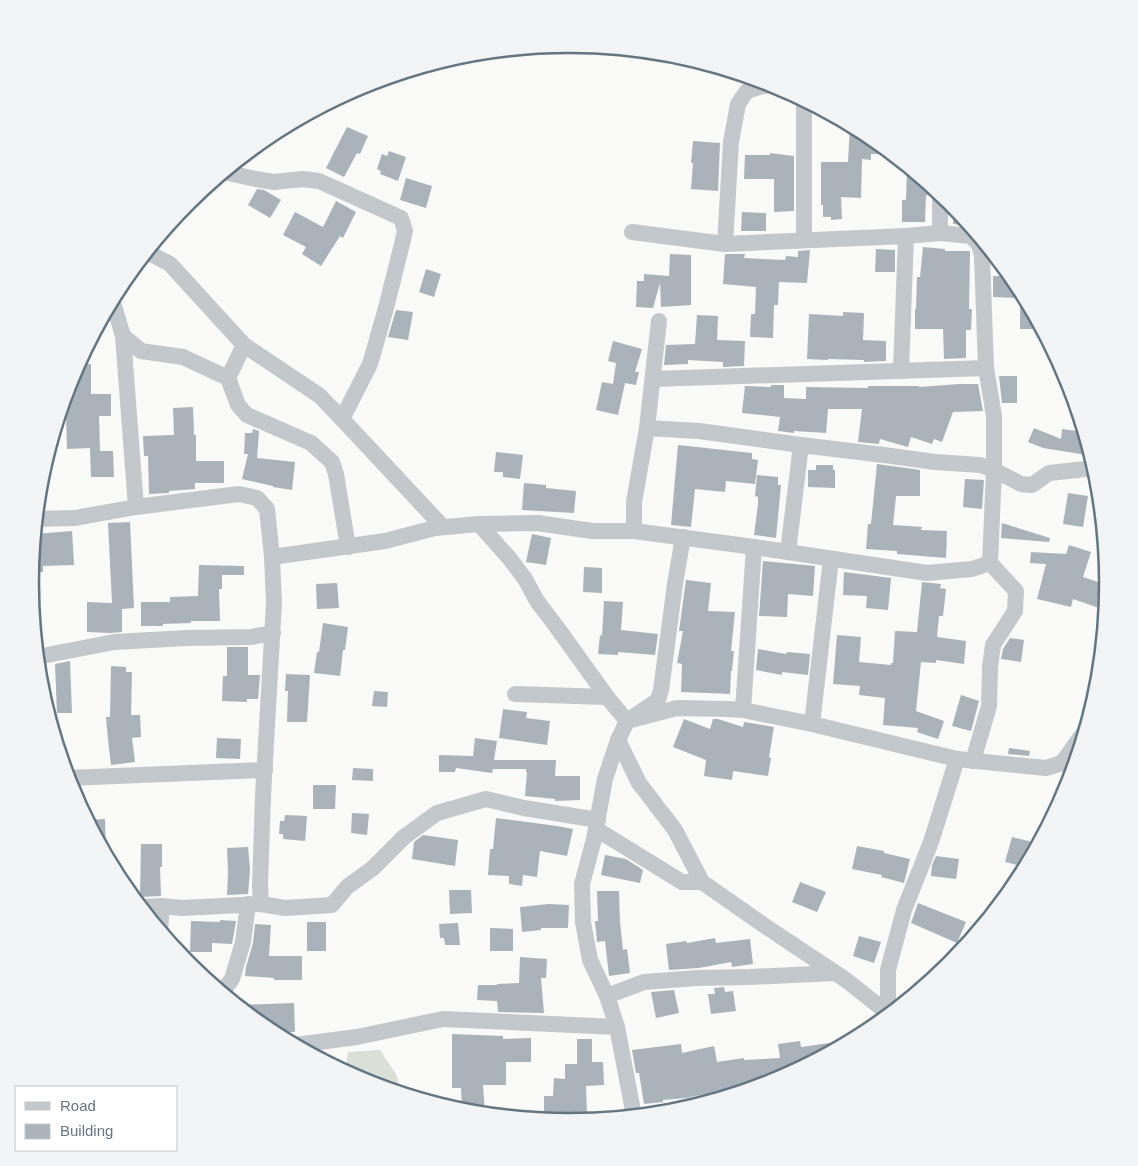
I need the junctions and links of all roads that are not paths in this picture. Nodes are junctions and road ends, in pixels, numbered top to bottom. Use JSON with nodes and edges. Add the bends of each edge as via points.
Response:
{"nodes":[{"id":1,"x":757,"y":88,"type":"edge"},
{"id":2,"x":804,"y":107,"type":"edge"},
{"id":3,"x":232,"y":174,"type":"edge"},
{"id":4,"x":940,"y":204,"type":"edge"},
{"id":5,"x":632,"y":232,"type":"dead end"},
{"id":6,"x":940,"y":233,"type":"junction"},
{"id":7,"x":906,"y":236,"type":"junction"},
{"id":8,"x":970,"y":236,"type":"edge"},
{"id":9,"x":804,"y":240,"type":"junction"},
{"id":10,"x":725,"y":244,"type":"junction"},
{"id":11,"x":981,"y":249,"type":"edge"},
{"id":12,"x":152,"y":255,"type":"edge"},
{"id":13,"x":115,"y":310,"type":"edge"},
{"id":14,"x":659,"y":321,"type":"dead end"},
{"id":15,"x":123,"y":336,"type":"junction"},
{"id":16,"x":244,"y":345,"type":"junction"},
{"id":17,"x":986,"y":368,"type":"junction"},
{"id":18,"x":901,"y":370,"type":"junction"},
{"id":19,"x":228,"y":378,"type":"junction"},
{"id":20,"x":653,"y":380,"type":"junction"},
{"id":21,"x":342,"y":418,"type":"junction"},
{"id":22,"x":647,"y":428,"type":"junction"},
{"id":23,"x":801,"y":446,"type":"junction"},
{"id":24,"x":1086,"y":469,"type":"edge"},
{"id":25,"x":994,"y":470,"type":"junction"},
{"id":26,"x":136,"y":507,"type":"junction"},
{"id":27,"x":43,"y":519,"type":"edge"},
{"id":28,"x":479,"y":524,"type":"junction"},
{"id":29,"x":443,"y":527,"type":"junction"},
{"id":30,"x":634,"y":530,"type":"junction"},
{"id":31,"x":684,"y":537,"type":"junction"},
{"id":32,"x":348,"y":547,"type":"junction"},
{"id":33,"x":754,"y":547,"type":"junction"},
{"id":34,"x":788,"y":552,"type":"junction"},
{"id":35,"x":272,"y":557,"type":"junction"},
{"id":36,"x":831,"y":559,"type":"junction"},
{"id":37,"x":990,"y":563,"type":"junction"},
{"id":38,"x":273,"y":633,"type":"junction"},
{"id":39,"x":44,"y":656,"type":"edge"},
{"id":40,"x":515,"y":694,"type":"dead end"},
{"id":41,"x":607,"y":697,"type":"junction"},
{"id":42,"x":743,"y":710,"type":"junction"},
{"id":43,"x":627,"y":721,"type":"junction"},
{"id":44,"x":812,"y":724,"type":"junction"},
{"id":45,"x":618,"y":740,"type":"junction"},
{"id":46,"x":1072,"y":749,"type":"edge"},
{"id":47,"x":965,"y":760,"type":"junction"},
{"id":48,"x":265,"y":770,"type":"junction"},
{"id":49,"x":76,"y":778,"type":"edge"},
{"id":50,"x":597,"y":825,"type":"junction"},
{"id":51,"x":702,"y":882,"type":"junction"},
{"id":52,"x":254,"y":904,"type":"junction"},
{"id":53,"x":162,"y":906,"type":"junction"},
{"id":54,"x":149,"y":907,"type":"edge"},
{"id":55,"x":161,"y":922,"type":"edge"},
{"id":56,"x":835,"y":973,"type":"junction"},
{"id":57,"x":226,"y":987,"type":"edge"},
{"id":58,"x":607,"y":996,"type":"junction"},
{"id":59,"x":888,"y":1007,"type":"edge"},
{"id":60,"x":883,"y":1010,"type":"edge"},
{"id":61,"x":618,"y":1027,"type":"junction"},
{"id":62,"x":307,"y":1044,"type":"edge"},
{"id":63,"x":633,"y":1109,"type":"edge"}],
"edges":[{"from":1,"to":10,"type":"street","via":[[747,91],[738,104],[731,142]]},
{"from":2,"to":9,"type":"street"},
{"from":3,"to":21,"type":"street","via":[[274,182],[319,181],[401,218],[405,231],[373,354]]},
{"from":4,"to":6,"type":"street"},
{"from":5,"to":10,"type":"street"},
{"from":6,"to":7,"type":"street"},
{"from":6,"to":8,"type":"street"},
{"from":7,"to":9,"type":"street"},
{"from":7,"to":18,"type":"street"},
{"from":9,"to":10,"type":"street"},
{"from":11,"to":17,"type":"street"},
{"from":12,"to":16,"type":"street","via":[[170,264]]},
{"from":13,"to":15,"type":"street"},
{"from":14,"to":20,"type":"street"},
{"from":15,"to":19,"type":"street","via":[[141,351],[183,357]]},
{"from":15,"to":26,"type":"street"},
{"from":16,"to":19,"type":"street"},
{"from":16,"to":21,"type":"street","via":[[320,396]]},
{"from":17,"to":18,"type":"street"},
{"from":17,"to":25,"type":"street","via":[[994,416]]},
{"from":18,"to":20,"type":"street"},
{"from":19,"to":32,"type":"street","via":[[238,405],[247,415],[312,443],[332,462]]},
{"from":20,"to":22,"type":"street"},
{"from":21,"to":29,"type":"street"},
{"from":22,"to":23,"type":"street","via":[[699,431]]},
{"from":22,"to":30,"type":"street","via":[[634,502]]},
{"from":23,"to":25,"type":"street","via":[[980,464]]},
{"from":23,"to":34,"type":"street"},
{"from":24,"to":25,"type":"street","via":[[1049,473],[1032,485],[1021,484]]},
{"from":25,"to":37,"type":"street"},
{"from":26,"to":27,"type":"street","via":[[75,518]]},
{"from":26,"to":35,"type":"street","via":[[239,494],[257,498],[267,509]]},
{"from":28,"to":29,"type":"street"},
{"from":28,"to":30,"type":"street","via":[[537,523],[592,531]]},
{"from":28,"to":41,"type":"street","via":[[525,578],[537,601]]},
{"from":29,"to":32,"type":"street"},
{"from":30,"to":31,"type":"street"},
{"from":31,"to":33,"type":"street"},
{"from":31,"to":43,"type":"street","via":[[660,695],[658,700]]},
{"from":32,"to":35,"type":"street"},
{"from":33,"to":34,"type":"street"},
{"from":33,"to":42,"type":"street"},
{"from":34,"to":36,"type":"street"},
{"from":35,"to":38,"type":"street"},
{"from":36,"to":37,"type":"street","via":[[927,573],[972,569]]},
{"from":36,"to":44,"type":"street"},
{"from":37,"to":47,"type":"street","via":[[1016,592],[1015,611],[993,645],[989,706]]},
{"from":38,"to":39,"type":"street","via":[[251,637],[114,642]]},
{"from":38,"to":48,"type":"street"},
{"from":40,"to":41,"type":"street"},
{"from":41,"to":43,"type":"street"},
{"from":42,"to":43,"type":"street","via":[[677,708]]},
{"from":42,"to":44,"type":"street"},
{"from":43,"to":45,"type":"street"},
{"from":44,"to":47,"type":"street"},
{"from":45,"to":50,"type":"street","via":[[605,779]]},
{"from":45,"to":51,"type":"street","via":[[639,783],[675,830]]},
{"from":46,"to":47,"type":"street","via":[[1062,763],[1046,768]]},
{"from":47,"to":59,"type":"street","via":[[904,910],[888,970]]},
{"from":48,"to":49,"type":"street"},
{"from":48,"to":52,"type":"street","via":[[261,875]]},
{"from":50,"to":51,"type":"street","via":[[682,882]]},
{"from":50,"to":52,"type":"street","via":[[486,799],[437,813],[404,837],[374,868],[347,887],[332,905],[285,908]]},
{"from":50,"to":58,"type":"street","via":[[582,884],[583,922],[590,960]]},
{"from":51,"to":56,"type":"street"},
{"from":52,"to":53,"type":"street"},
{"from":52,"to":57,"type":"street","via":[[232,979]]},
{"from":53,"to":54,"type":"street"},
{"from":53,"to":55,"type":"street"},
{"from":56,"to":58,"type":"street","via":[[644,982]]},
{"from":56,"to":60,"type":"street"},
{"from":58,"to":61,"type":"street"},
{"from":61,"to":62,"type":"street","via":[[443,1019],[357,1038]]},
{"from":61,"to":63,"type":"street"}]}
